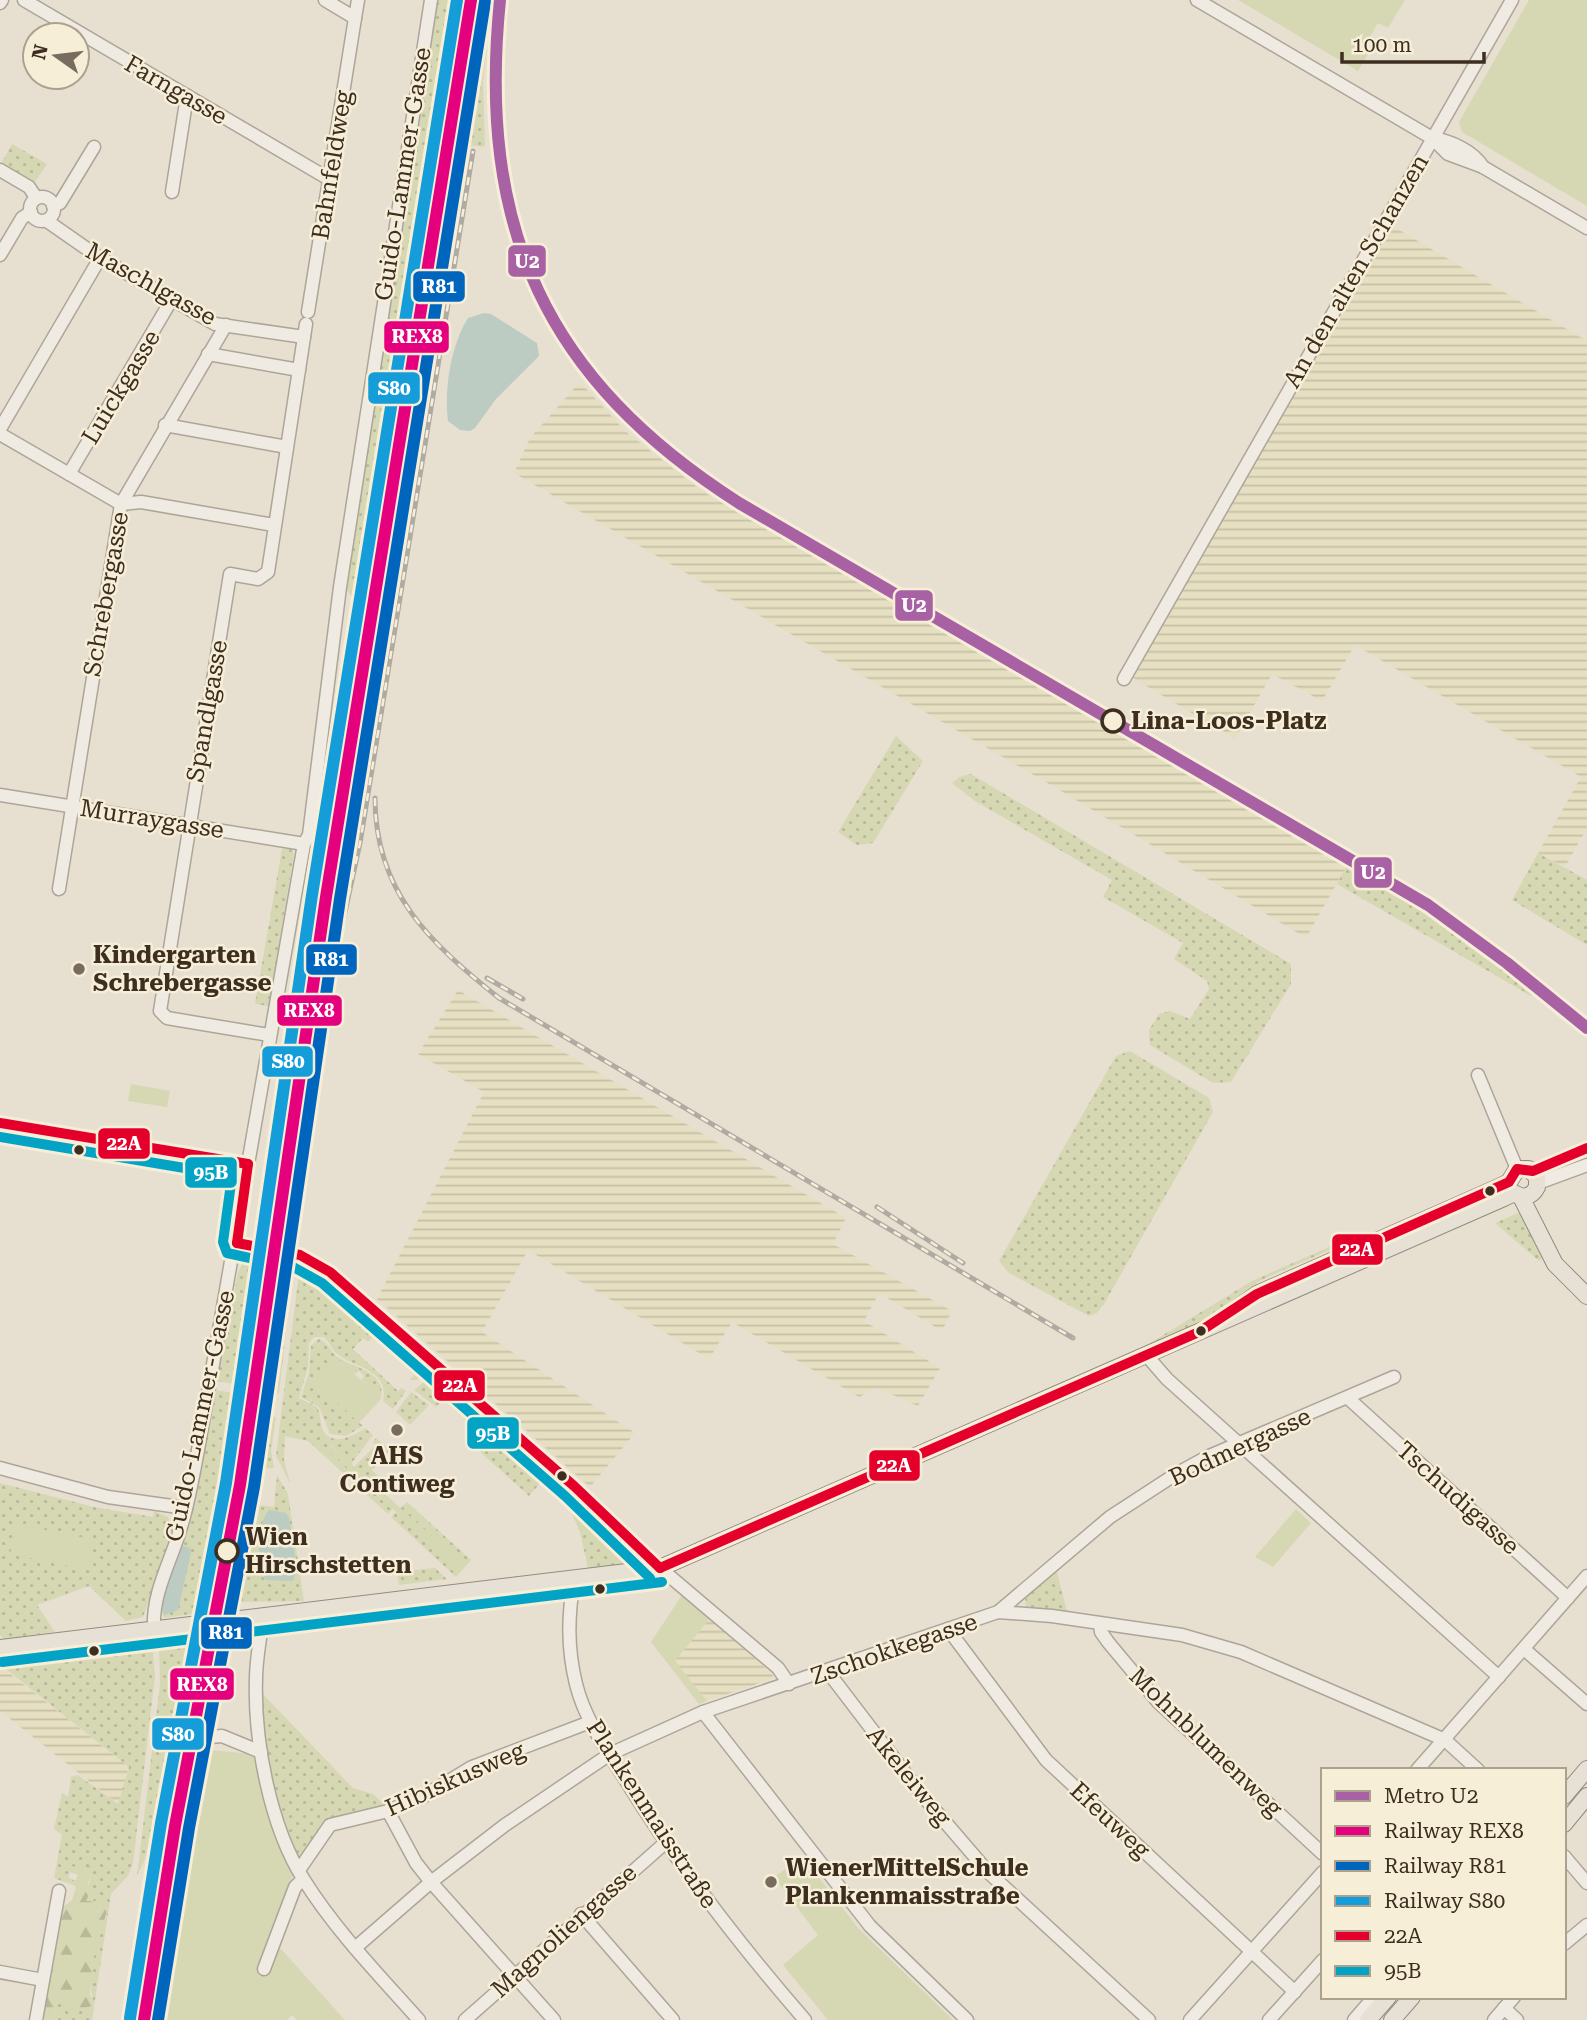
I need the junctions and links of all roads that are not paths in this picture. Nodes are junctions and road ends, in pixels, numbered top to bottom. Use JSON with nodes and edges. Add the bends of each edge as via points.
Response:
{"nodes":[{"id":1,"x":24,"y":0,"type":"edge"},
{"id":2,"x":325,"y":0,"type":"edge"},
{"id":3,"x":358,"y":0,"type":"edge"},
{"id":4,"x":431,"y":0,"type":"edge"},
{"id":5,"x":1196,"y":0,"type":"edge"},
{"id":6,"x":1512,"y":0,"type":"edge"},
{"id":7,"x":355,"y":18,"type":"junction"},
{"id":8,"x":187,"y":96,"type":"junction"},
{"id":9,"x":1432,"y":138,"type":"junction"},
{"id":10,"x":94,"y":147,"type":"dead end"},
{"id":11,"x":0,"y":170,"type":"edge"},
{"id":12,"x":329,"y":179,"type":"junction"},
{"id":13,"x":172,"y":192,"type":"dead end"},
{"id":14,"x":36,"y":196,"type":"junction"},
{"id":15,"x":53,"y":206,"type":"junction"},
{"id":16,"x":31,"y":212,"type":"junction"},
{"id":17,"x":47,"y":220,"type":"junction"},
{"id":18,"x":1587,"y":228,"type":"edge"},
{"id":19,"x":0,"y":255,"type":"edge"},
{"id":20,"x":100,"y":258,"type":"junction"},
{"id":21,"x":172,"y":299,"type":"junction"},
{"id":22,"x":306,"y":324,"type":"junction"},
{"id":23,"x":226,"y":325,"type":"junction"},
{"id":24,"x":208,"y":354,"type":"junction"},
{"id":25,"x":299,"y":370,"type":"junction"},
{"id":26,"x":165,"y":425,"type":"junction"},
{"id":27,"x":0,"y":432,"type":"edge"},
{"id":28,"x":287,"y":447,"type":"junction"},
{"id":29,"x":69,"y":474,"type":"junction"},
{"id":30,"x":121,"y":504,"type":"junction"},
{"id":31,"x":274,"y":525,"type":"junction"},
{"id":32,"x":1124,"y":678,"type":"dead end"},
{"id":33,"x":0,"y":795,"type":"edge"},
{"id":34,"x":73,"y":806,"type":"junction"},
{"id":35,"x":188,"y":825,"type":"junction"},
{"id":36,"x":304,"y":844,"type":"junction"},
{"id":37,"x":59,"y":889,"type":"dead end"},
{"id":38,"x":269,"y":1035,"type":"junction"},
{"id":39,"x":1478,"y":1074,"type":"dead end"},
{"id":40,"x":0,"y":1124,"type":"edge"},
{"id":41,"x":1587,"y":1149,"type":"edge"},
{"id":42,"x":248,"y":1164,"type":"junction"},
{"id":43,"x":1587,"y":1166,"type":"edge"},
{"id":44,"x":1524,"y":1183,"type":"junction"},
{"id":45,"x":237,"y":1243,"type":"junction"},
{"id":46,"x":1587,"y":1284,"type":"edge"},
{"id":47,"x":1587,"y":1296,"type":"edge"},
{"id":48,"x":1147,"y":1356,"type":"junction"},
{"id":49,"x":1394,"y":1377,"type":"dead end"},
{"id":50,"x":1348,"y":1398,"type":"junction"},
{"id":51,"x":1241,"y":1445,"type":"junction"},
{"id":52,"x":0,"y":1468,"type":"edge"},
{"id":53,"x":186,"y":1508,"type":"junction"},
{"id":54,"x":660,"y":1568,"type":"junction"},
{"id":55,"x":1587,"y":1576,"type":"edge"},
{"id":56,"x":574,"y":1579,"type":"junction"},
{"id":57,"x":1568,"y":1598,"type":"junction"},
{"id":58,"x":999,"y":1612,"type":"junction"},
{"id":59,"x":263,"y":1615,"type":"junction"},
{"id":60,"x":1100,"y":1623,"type":"junction"},
{"id":61,"x":154,"y":1629,"type":"junction"},
{"id":62,"x":948,"y":1629,"type":"junction"},
{"id":63,"x":0,"y":1648,"type":"edge"},
{"id":64,"x":1524,"y":1648,"type":"junction"},
{"id":65,"x":828,"y":1672,"type":"junction"},
{"id":66,"x":1499,"y":1678,"type":"junction"},
{"id":67,"x":789,"y":1684,"type":"junction"},
{"id":68,"x":1587,"y":1704,"type":"edge"},
{"id":69,"x":703,"y":1712,"type":"junction"},
{"id":70,"x":590,"y":1722,"type":"junction"},
{"id":71,"x":1445,"y":1740,"type":"junction"},
{"id":72,"x":261,"y":1752,"type":"junction"},
{"id":73,"x":610,"y":1754,"type":"junction"},
{"id":74,"x":1419,"y":1768,"type":"edge"},
{"id":75,"x":1476,"y":1768,"type":"edge"},
{"id":76,"x":1587,"y":1769,"type":"edge"},
{"id":77,"x":1566,"y":1794,"type":"edge"},
{"id":78,"x":1587,"y":1796,"type":"edge"},
{"id":79,"x":388,"y":1811,"type":"junction"},
{"id":80,"x":1566,"y":1822,"type":"edge"},
{"id":81,"x":665,"y":1843,"type":"junction"},
{"id":82,"x":1321,"y":1852,"type":"edge"},
{"id":83,"x":1566,"y":1858,"type":"edge"},
{"id":84,"x":301,"y":1874,"type":"junction"},
{"id":85,"x":1321,"y":1874,"type":"edge"},
{"id":86,"x":431,"y":1882,"type":"junction"},
{"id":87,"x":1587,"y":1883,"type":"edge"},
{"id":88,"x":59,"y":1891,"type":"dead end"},
{"id":89,"x":582,"y":1914,"type":"junction"},
{"id":90,"x":1587,"y":1926,"type":"edge"},
{"id":91,"x":1566,"y":1942,"type":"edge"},
{"id":92,"x":355,"y":1948,"type":"junction"},
{"id":93,"x":1251,"y":1952,"type":"junction"},
{"id":94,"x":1321,"y":1962,"type":"edge"},
{"id":95,"x":264,"y":1969,"type":"dead end"},
{"id":96,"x":0,"y":1972,"type":"edge"},
{"id":97,"x":514,"y":1974,"type":"junction"},
{"id":98,"x":43,"y":1980,"type":"junction"},
{"id":99,"x":1294,"y":1992,"type":"junction"},
{"id":100,"x":1372,"y":1999,"type":"edge"},
{"id":101,"x":1386,"y":1999,"type":"edge"},
{"id":102,"x":1410,"y":1999,"type":"edge"},
{"id":103,"x":1512,"y":1999,"type":"edge"},
{"id":104,"x":1504,"y":2008,"type":"junction"},
{"id":105,"x":36,"y":2020,"type":"edge"},
{"id":106,"x":158,"y":2020,"type":"edge"},
{"id":107,"x":419,"y":2020,"type":"edge"},
{"id":108,"x":464,"y":2020,"type":"edge"},
{"id":109,"x":554,"y":2020,"type":"edge"},
{"id":110,"x":673,"y":2020,"type":"edge"},
{"id":111,"x":805,"y":2020,"type":"edge"},
{"id":112,"x":967,"y":2020,"type":"edge"},
{"id":113,"x":1149,"y":2020,"type":"edge"},
{"id":114,"x":1190,"y":2020,"type":"edge"},
{"id":115,"x":1269,"y":2020,"type":"edge"},
{"id":116,"x":1354,"y":2020,"type":"edge"},
{"id":117,"x":1368,"y":2020,"type":"edge"},
{"id":118,"x":1392,"y":2020,"type":"edge"},
{"id":119,"x":1494,"y":2020,"type":"edge"},
{"id":120,"x":1517,"y":2020,"type":"edge"}],
"edges":[{"from":1,"to":8,"type":"street","name":"Farngasse"},
{"from":2,"to":7,"type":"street"},
{"from":3,"to":7,"type":"street","name":"Bahnfeldweg"},
{"from":4,"to":36,"type":"street","name":"Guido-Lammer-Gasse","via":[[338,598],[309,835]]},
{"from":5,"to":9,"type":"street"},
{"from":6,"to":9,"type":"street","name":"An den alten Schanzen"},
{"from":7,"to":12,"type":"street","name":"Bahnfeldweg"},
{"from":8,"to":12,"type":"street","name":"Farngasse"},
{"from":8,"to":13,"type":"street"},
{"from":9,"to":18,"type":"street","via":[[1454,144],[1479,159],[1483,167]]},
{"from":9,"to":32,"type":"street","name":"An den alten Schanzen"},
{"from":10,"to":15,"type":"street","via":[[60,203]]},
{"from":11,"to":14,"type":"street"},
{"from":12,"to":22,"type":"street","name":"Bahnfeldweg"},
{"from":14,"to":15,"type":"street"},
{"from":14,"to":16,"type":"street"},
{"from":15,"to":17,"type":"street"},
{"from":16,"to":17,"type":"street","via":[[38,220]]},
{"from":16,"to":19,"type":"street","via":[[22,218]]},
{"from":17,"to":20,"type":"street","name":"Maschlgasse"},
{"from":20,"to":21,"type":"street","name":"Maschlgasse"},
{"from":20,"to":27,"type":"street"},
{"from":21,"to":23,"type":"street","name":"Maschlgasse","via":[[215,324]]},
{"from":21,"to":29,"type":"street","name":"Luickgasse"},
{"from":22,"to":23,"type":"street","name":"Maschlgasse"},
{"from":22,"to":25,"type":"street","name":"Spandlgasse"},
{"from":23,"to":24,"type":"street","name":"Schrebergasse"},
{"from":24,"to":25,"type":"street"},
{"from":24,"to":26,"type":"street","name":"Schrebergasse"},
{"from":25,"to":28,"type":"street","name":"Spandlgasse"},
{"from":26,"to":28,"type":"street"},
{"from":26,"to":30,"type":"street","name":"Schrebergasse"},
{"from":27,"to":29,"type":"street"},
{"from":28,"to":31,"type":"street","name":"Spandlgasse"},
{"from":29,"to":30,"type":"street"},
{"from":30,"to":31,"type":"street","via":[[141,502]]},
{"from":30,"to":34,"type":"street","name":"Schrebergasse"},
{"from":31,"to":35,"type":"street","name":"Spandlgasse","via":[[265,576],[230,574]]},
{"from":33,"to":34,"type":"street","name":"Murraygasse"},
{"from":34,"to":35,"type":"street","name":"Murraygasse"},
{"from":34,"to":37,"type":"street","name":"Schrebergasse"},
{"from":35,"to":36,"type":"street","name":"Murraygasse"},
{"from":35,"to":38,"type":"street","name":"Spandlgasse","via":[[160,1010],[167,1018]]},
{"from":36,"to":38,"type":"street","name":"Guido-Lammer-Gasse"},
{"from":38,"to":42,"type":"street","name":"Guido-Lammer-Gasse"},
{"from":39,"to":44,"type":"street"},
{"from":40,"to":42,"type":"street"},
{"from":41,"to":44,"type":"street"},
{"from":42,"to":45,"type":"street","name":"Guido-Lammer-Gasse"},
{"from":43,"to":44,"type":"street"},
{"from":44,"to":46,"type":"main road","via":[[1559,1256]]},
{"from":44,"to":47,"type":"main road","via":[[1555,1264]]},
{"from":44,"to":48,"type":"main road"},
{"from":45,"to":53,"type":"street","name":"Guido-Lammer-Gasse"},
{"from":45,"to":54,"type":"street","via":[[300,1255],[330,1272],[569,1481]]},
{"from":48,"to":51,"type":"street"},
{"from":48,"to":54,"type":"main road"},
{"from":49,"to":50,"type":"street","name":"Bodmergasse"},
{"from":50,"to":51,"type":"street","name":"Bodmergasse"},
{"from":50,"to":57,"type":"street","name":"Tschudigasse"},
{"from":51,"to":58,"type":"street","name":"Bodmergasse","via":[[1176,1474],[1110,1517]]},
{"from":51,"to":66,"type":"street"},
{"from":52,"to":53,"type":"street","via":[[108,1497]]},
{"from":53,"to":61,"type":"street","name":"Guido-Lammer-Gasse","via":[[159,1587]]},
{"from":54,"to":56,"type":"main road"},
{"from":54,"to":67,"type":"street","via":[[776,1666]]},
{"from":55,"to":57,"type":"street"},
{"from":56,"to":59,"type":"main road"},
{"from":56,"to":70,"type":"street","name":"Plankenmaisstraße","via":[[569,1652]]},
{"from":57,"to":64,"type":"street"},
{"from":58,"to":60,"type":"street","name":"Zschokkegasse"},
{"from":58,"to":62,"type":"street","name":"Zschokkegasse"},
{"from":59,"to":61,"type":"main road"},
{"from":59,"to":72,"type":"street","via":[[256,1679]]},
{"from":60,"to":71,"type":"street","name":"Zschokkegasse","via":[[1182,1635],[1241,1652]]},
{"from":60,"to":82,"type":"street","name":"Mohnblumenweg","via":[[1108,1642],[1158,1702]]},
{"from":61,"to":63,"type":"main road"},
{"from":62,"to":65,"type":"street","name":"Zschokkegasse"},
{"from":62,"to":93,"type":"street","name":"Efeuweg","via":[[1046,1760]]},
{"from":64,"to":66,"type":"street"},
{"from":64,"to":68,"type":"street"},
{"from":65,"to":67,"type":"street","name":"Zschokkegasse"},
{"from":65,"to":113,"type":"street","name":"Akeleiweg","via":[[988,1872]]},
{"from":66,"to":71,"type":"street"},
{"from":67,"to":69,"type":"street","name":"Zschokkegasse"},
{"from":69,"to":73,"type":"street","name":"Zschokkegasse"},
{"from":69,"to":112,"type":"street","via":[[870,1926]]},
{"from":70,"to":73,"type":"street","name":"Plankenmaisstraße"},
{"from":70,"to":79,"type":"street","name":"Hibiskusweg","via":[[472,1767]]},
{"from":71,"to":74,"type":"street"},
{"from":71,"to":75,"type":"street","name":"Zschokkegasse"},
{"from":72,"to":84,"type":"street","via":[[278,1826]]},
{"from":72,"to":106,"type":"street","via":[[222,1736],[209,1737],[202,1747]]},
{"from":73,"to":81,"type":"street","name":"Plankenmaisstraße"},
{"from":73,"to":86,"type":"street","name":"Zschokkegasse","via":[[515,1817]]},
{"from":76,"to":77,"type":"main road"},
{"from":78,"to":80,"type":"main road"},
{"from":79,"to":84,"type":"street","name":"Hibiskusweg","via":[[330,1825]]},
{"from":79,"to":86,"type":"street"},
{"from":81,"to":89,"type":"street","name":"Magnoliengasse"},
{"from":81,"to":111,"type":"street","name":"Plankenmaisstraße","via":[[714,1913]]},
{"from":83,"to":87,"type":"street"},
{"from":84,"to":92,"type":"street"},
{"from":84,"to":95,"type":"street","name":"Hibiskusweg"},
{"from":85,"to":93,"type":"street"},
{"from":86,"to":92,"type":"street","name":"Zschokkegasse"},
{"from":86,"to":97,"type":"street"},
{"from":88,"to":98,"type":"street"},
{"from":89,"to":97,"type":"street","name":"Magnoliengasse"},
{"from":89,"to":110,"type":"street"},
{"from":90,"to":91,"type":"street"},
{"from":92,"to":107,"type":"street"},
{"from":93,"to":99,"type":"street","name":"Efeuweg"},
{"from":93,"to":114,"type":"street"},
{"from":94,"to":99,"type":"street"},
{"from":96,"to":98,"type":"street"},
{"from":97,"to":108,"type":"street","name":"Magnoliengasse"},
{"from":97,"to":109,"type":"street"},
{"from":98,"to":105,"type":"street"},
{"from":99,"to":115,"type":"street"},
{"from":100,"to":116,"type":"street"},
{"from":101,"to":117,"type":"main road"},
{"from":102,"to":118,"type":"main road"},
{"from":103,"to":104,"type":"street"},
{"from":104,"to":119,"type":"street"},
{"from":104,"to":120,"type":"street"}]}
